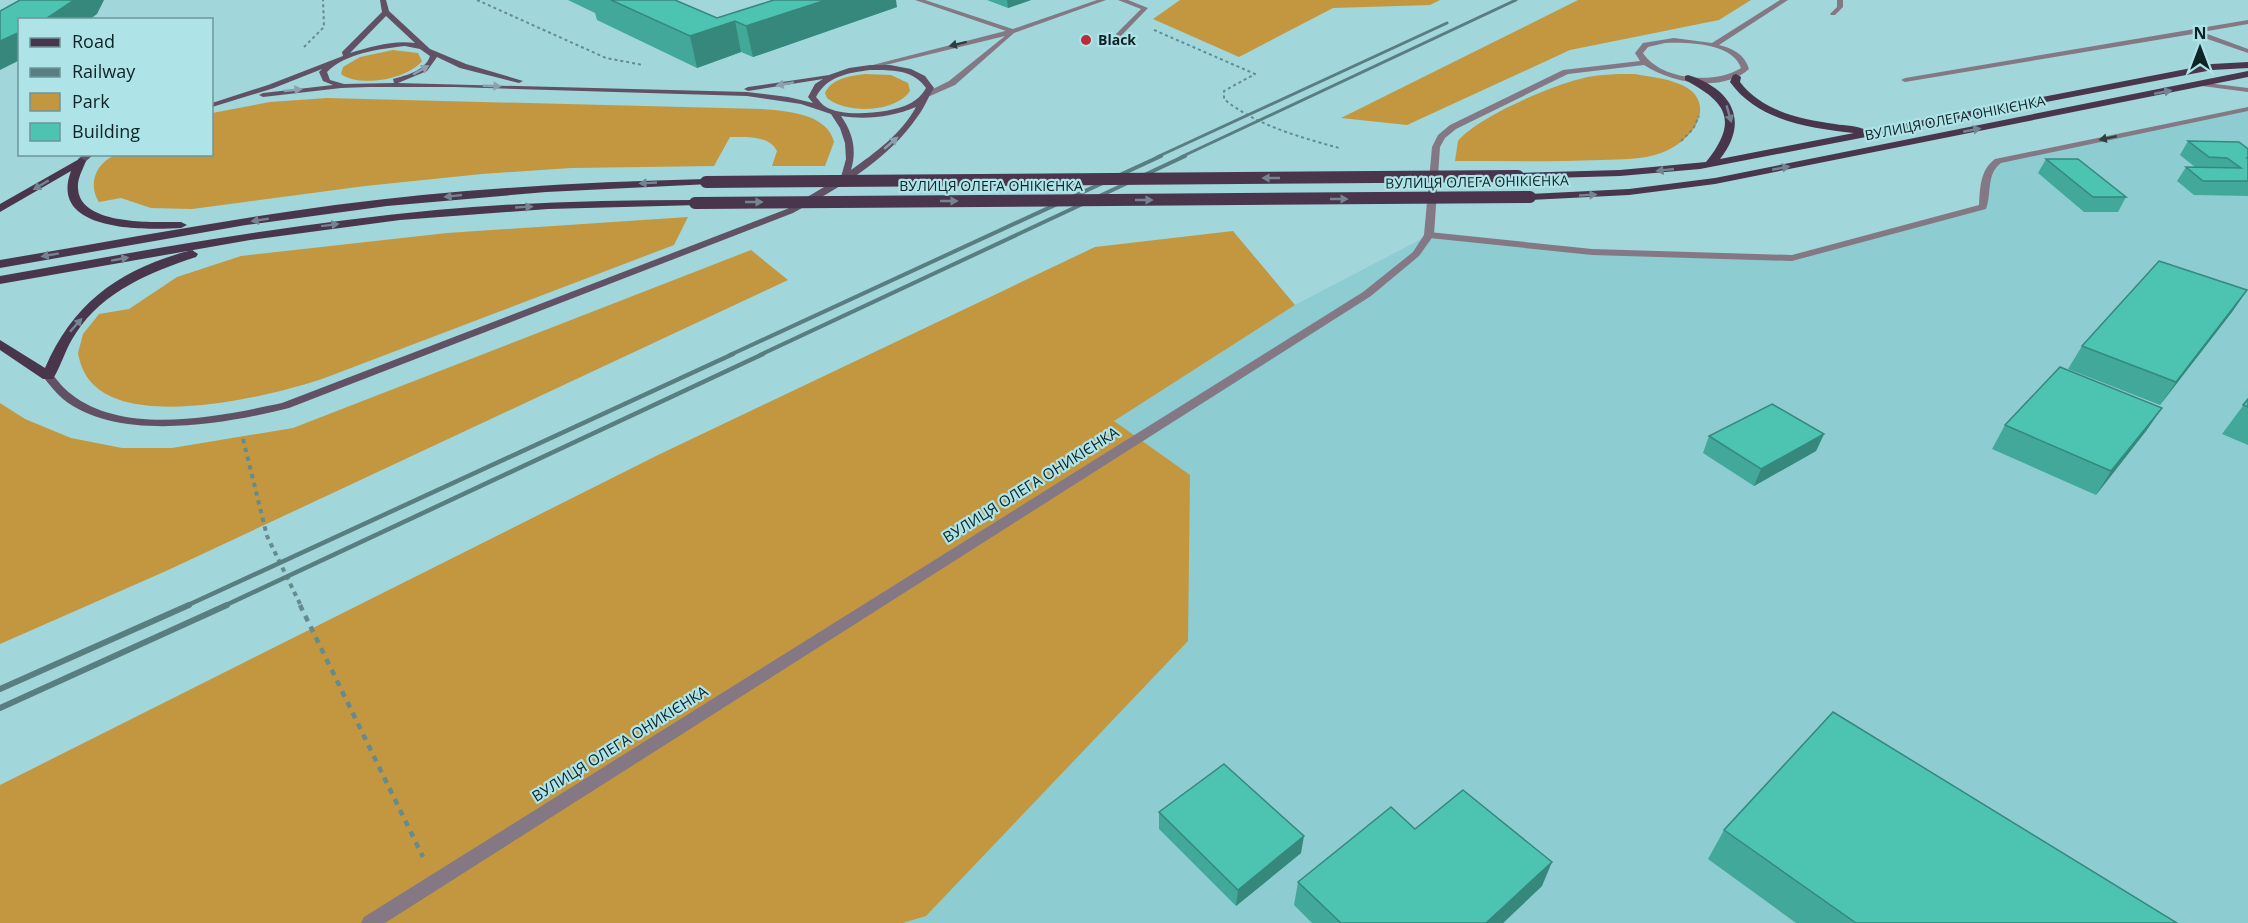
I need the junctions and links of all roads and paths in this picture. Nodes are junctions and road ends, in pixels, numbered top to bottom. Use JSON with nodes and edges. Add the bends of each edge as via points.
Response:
{"nodes":[{"id":1,"x":323,"y":0,"type":"edge"},
{"id":2,"x":383,"y":0,"type":"edge"},
{"id":3,"x":477,"y":0,"type":"edge"},
{"id":4,"x":918,"y":0,"type":"edge"},
{"id":5,"x":1103,"y":0,"type":"edge"},
{"id":6,"x":1120,"y":0,"type":"edge"},
{"id":7,"x":1785,"y":0,"type":"edge"},
{"id":8,"x":1840,"y":0,"type":"edge"},
{"id":9,"x":386,"y":12,"type":"junction"},
{"id":10,"x":1833,"y":14,"type":"dead end"},
{"id":11,"x":1133,"y":21,"type":"junction"},
{"id":12,"x":2248,"y":22,"type":"edge"},
{"id":13,"x":2194,"y":31,"type":"junction"},
{"id":14,"x":1015,"y":32,"type":"junction"},
{"id":15,"x":1119,"y":36,"type":"dead end"},
{"id":16,"x":1714,"y":45,"type":"junction"},
{"id":17,"x":301,"y":50,"type":"dead end"},
{"id":18,"x":427,"y":50,"type":"junction"},
{"id":19,"x":2248,"y":51,"type":"edge"},
{"id":20,"x":342,"y":57,"type":"junction"},
{"id":21,"x":333,"y":62,"type":"junction"},
{"id":22,"x":1644,"y":63,"type":"junction"},
{"id":23,"x":2248,"y":65,"type":"edge"},
{"id":24,"x":649,"y":66,"type":"dead end"},
{"id":25,"x":865,"y":68,"type":"junction"},
{"id":26,"x":842,"y":72,"type":"junction"},
{"id":27,"x":2248,"y":74,"type":"edge"},
{"id":28,"x":1736,"y":76,"type":"junction"},
{"id":29,"x":1688,"y":78,"type":"junction"},
{"id":30,"x":1905,"y":80,"type":"dead end"},
{"id":31,"x":2202,"y":84,"type":"junction"},
{"id":32,"x":371,"y":85,"type":"junction"},
{"id":33,"x":357,"y":86,"type":"junction"},
{"id":34,"x":565,"y":89,"type":"junction"},
{"id":35,"x":2248,"y":90,"type":"edge"},
{"id":36,"x":705,"y":93,"type":"junction"},
{"id":37,"x":926,"y":96,"type":"junction"},
{"id":38,"x":213,"y":104,"type":"edge"},
{"id":39,"x":821,"y":107,"type":"junction"},
{"id":40,"x":2248,"y":109,"type":"edge"},
{"id":41,"x":834,"y":112,"type":"junction"},
{"id":42,"x":1877,"y":132,"type":"junction"},
{"id":43,"x":1347,"y":150,"type":"dead end"},
{"id":44,"x":86,"y":158,"type":"edge"},
{"id":45,"x":1710,"y":164,"type":"junction"},
{"id":46,"x":845,"y":176,"type":"junction"},
{"id":47,"x":0,"y":209,"type":"edge"},
{"id":48,"x":232,"y":224,"type":"junction"},
{"id":49,"x":251,"y":236,"type":"junction"},
{"id":50,"x":1429,"y":236,"type":"junction"},
{"id":51,"x":0,"y":264,"type":"edge"},
{"id":52,"x":0,"y":280,"type":"edge"},
{"id":53,"x":0,"y":344,"type":"edge"},
{"id":54,"x":48,"y":376,"type":"junction"},
{"id":55,"x":241,"y":432,"type":"dead end"},
{"id":56,"x":434,"y":880,"type":"junction"},
{"id":57,"x":371,"y":922,"type":"edge"}],
"edges":[{"from":1,"to":17,"type":"path","via":[[324,27]]},
{"from":2,"to":9,"type":"main road"},
{"from":3,"to":24,"type":"path","via":[[606,58]]},
{"from":4,"to":14,"type":"street"},
{"from":5,"to":14,"type":"street"},
{"from":6,"to":11,"type":"street","via":[[1145,8]]},
{"from":7,"to":16,"type":"street"},
{"from":8,"to":10,"type":"street","via":[[1840,7]]},
{"from":9,"to":18,"type":"main road"},
{"from":9,"to":20,"type":"main road"},
{"from":11,"to":15,"type":"street"},
{"from":11,"to":43,"type":"path","via":[[1256,74],[1224,91],[1224,99],[1234,106],[1291,132]]},
{"from":12,"to":13,"type":"street"},
{"from":13,"to":19,"type":"street"},
{"from":13,"to":30,"type":"street"},
{"from":14,"to":25,"type":"street","one_way":true},
{"from":14,"to":37,"type":"street","via":[[952,83]]},
{"from":16,"to":22,"type":"street","via":[[1681,40],[1652,43],[1639,53]]},
{"from":16,"to":28,"type":"street","via":[[1734,53],[1745,63],[1745,69]]},
{"from":18,"to":20,"type":"main road","via":[[385,46]]},
{"from":32,"to":18,"type":"main road","one_way":true,"via":[[400,80],[423,70],[434,60]]},
{"from":18,"to":34,"type":"main road","via":[[474,69]]},
{"from":20,"to":21,"type":"main road"},
{"from":21,"to":33,"type":"main road","via":[[323,72],[327,81]]},
{"from":21,"to":38,"type":"main road"},
{"from":22,"to":29,"type":"street"},
{"from":22,"to":50,"type":"street","via":[[1566,72],[1446,132],[1434,152]]},
{"from":23,"to":42,"type":"main road","name":"ВУЛИЦЯ ОЛЕГА ОНІКІЄНКА","via":[[2212,67]]},
{"from":25,"to":26,"type":"main road"},
{"from":25,"to":37,"type":"main road","via":[[915,73],[928,82]]},
{"from":26,"to":36,"type":"main road","one_way":true,"via":[[770,87]]},
{"from":26,"to":39,"type":"main road","via":[[822,81],[813,91],[812,97]]},
{"from":27,"to":31,"type":"main road","name":"ВУЛИЦЯ ОЛЕГА ОНІКІЄНКА"},
{"from":28,"to":29,"type":"street","via":[[1715,80]]},
{"from":28,"to":42,"type":"main road","via":[[1735,82],[1743,93],[1769,110],[1813,123]]},
{"from":29,"to":45,"type":"main road","one_way":true,"via":[[1720,97],[1732,117],[1730,135]]},
{"from":31,"to":35,"type":"street"},
{"from":49,"to":31,"type":"main road","name":"ВУЛИЦЯ ОЛЕГА ОНІКІЄНКА","one_way":true,"bridge":true,"via":[[476,210],[614,203],[1530,197],[1644,191],[1715,181]]},
{"from":32,"to":33,"type":"main road"},
{"from":32,"to":34,"type":"main road","one_way":true},
{"from":38,"to":33,"type":"main road","one_way":true,"via":[[290,91]]},
{"from":34,"to":36,"type":"main road"},
{"from":36,"to":39,"type":"main road","via":[[762,96]]},
{"from":37,"to":41,"type":"main road","via":[[892,112]]},
{"from":46,"to":37,"type":"main road","one_way":true,"via":[[902,134]]},
{"from":39,"to":41,"type":"main road"},
{"from":40,"to":50,"type":"street","one_way":true,"via":[[1998,161],[1987,174],[1983,207],[1792,258],[1592,252]]},
{"from":41,"to":46,"type":"main road","via":[[850,138],[851,159]]},
{"from":42,"to":45,"type":"main road","name":"ВУЛИЦЯ ОЛЕГА ОНІКІЄНКА"},
{"from":44,"to":47,"type":"main road","one_way":true},
{"from":44,"to":48,"type":"main road","via":[[72,188],[75,202],[87,213],[134,224]]},
{"from":45,"to":48,"type":"main road","name":"ВУЛИЦЯ ОЛЕГА ОНІКІЄНКА","one_way":true,"bridge":true,"via":[[1518,177],[706,182],[468,195]]},
{"from":46,"to":54,"type":"main road","via":[[810,200],[757,226],[285,406],[233,417],[139,422],[94,413],[68,399]]},
{"from":48,"to":51,"type":"main road","one_way":true},
{"from":52,"to":49,"type":"main road","one_way":true},
{"from":54,"to":49,"type":"main road","one_way":true,"via":[[69,332],[118,286],[148,269]]},
{"from":50,"to":56,"type":"street","name":"ВУЛИЦЯ ОЛЕГА ОНИКІЄНКА","via":[[1416,254],[1367,294]]},
{"from":53,"to":54,"type":"main road"},
{"from":55,"to":56,"type":"path","via":[[267,536]]},
{"from":56,"to":57,"type":"street","name":"ВУЛИЦЯ ОЛЕГА ОНИКІЄНКА"}]}
